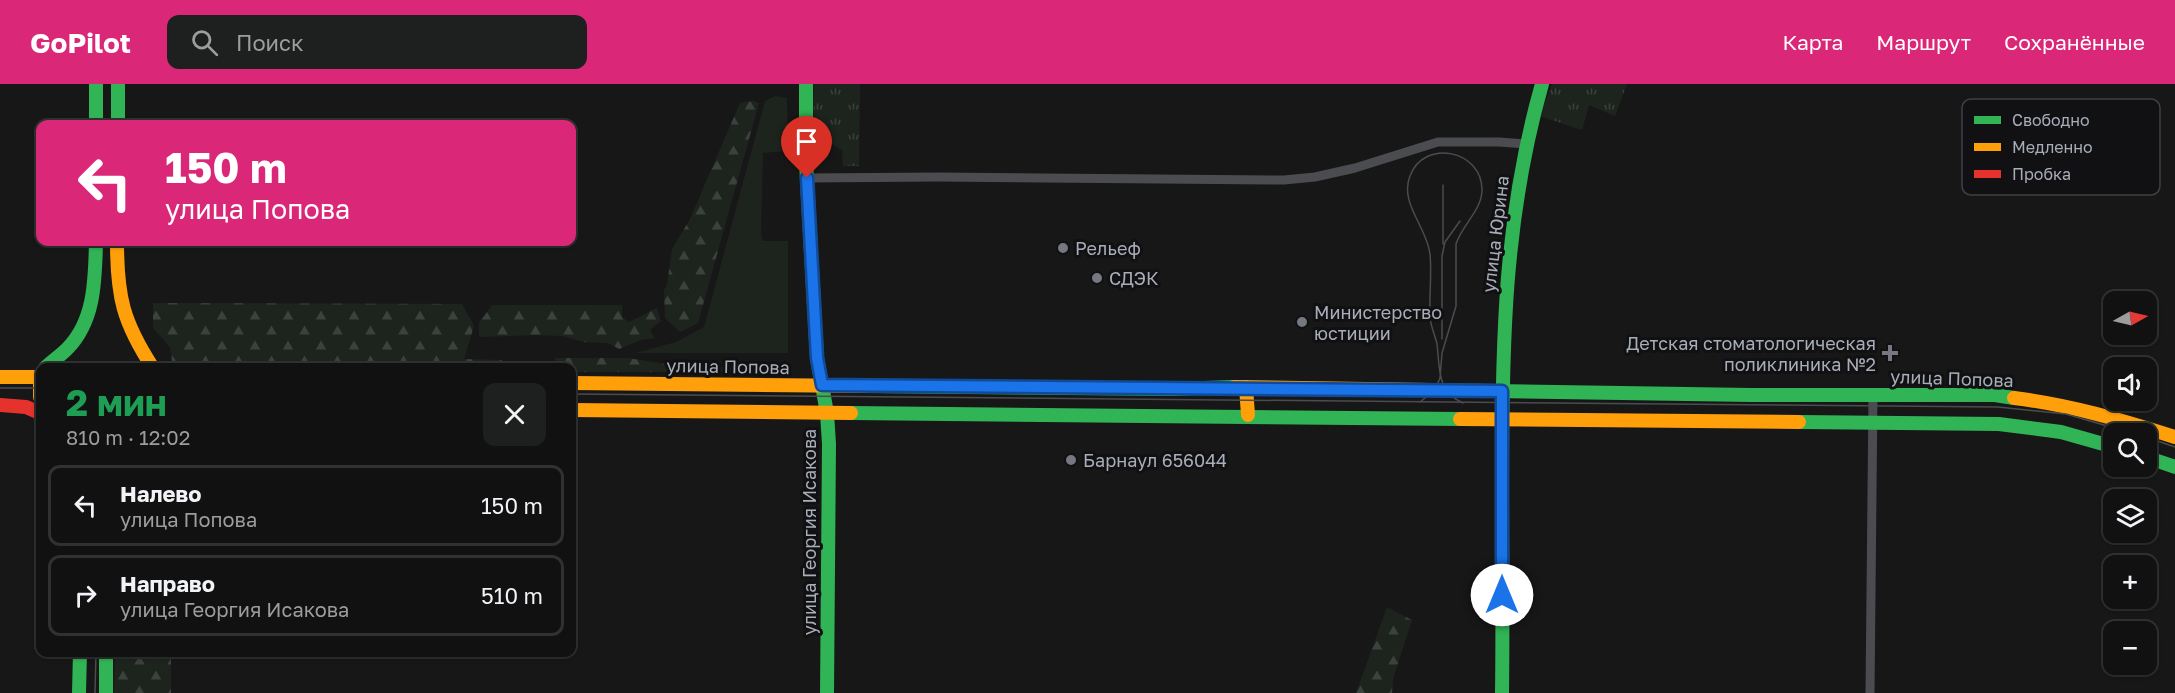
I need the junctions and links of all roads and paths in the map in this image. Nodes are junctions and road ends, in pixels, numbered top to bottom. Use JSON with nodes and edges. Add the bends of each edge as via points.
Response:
{"nodes":[{"id":1,"x":96,"y":84,"type":"edge"},
{"id":2,"x":118,"y":84,"type":"edge"},
{"id":3,"x":806,"y":84,"type":"edge"},
{"id":4,"x":1542,"y":84,"type":"edge"},
{"id":5,"x":96,"y":120,"type":"edge"},
{"id":6,"x":118,"y":120,"type":"edge"},
{"id":7,"x":1526,"y":144,"type":"junction"},
{"id":8,"x":807,"y":178,"type":"junction"},
{"id":9,"x":96,"y":246,"type":"edge"},
{"id":10,"x":117,"y":246,"type":"edge"},
{"id":11,"x":50,"y":363,"type":"edge"},
{"id":12,"x":150,"y":363,"type":"edge"},
{"id":13,"x":0,"y":377,"type":"edge"},
{"id":14,"x":36,"y":377,"type":"edge"},
{"id":15,"x":576,"y":383,"type":"edge"},
{"id":16,"x":822,"y":385,"type":"junction"},
{"id":17,"x":1246,"y":387,"type":"junction"},
{"id":18,"x":1502,"y":391,"type":"junction"},
{"id":19,"x":1873,"y":394,"type":"junction"},
{"id":20,"x":0,"y":405,"type":"edge"},
{"id":21,"x":576,"y":410,"type":"edge"},
{"id":22,"x":36,"y":411,"type":"edge"},
{"id":23,"x":827,"y":412,"type":"junction"},
{"id":24,"x":1248,"y":415,"type":"junction"},
{"id":25,"x":1502,"y":418,"type":"junction"},
{"id":26,"x":1872,"y":423,"type":"junction"},
{"id":27,"x":2175,"y":437,"type":"edge"},
{"id":28,"x":2103,"y":444,"type":"edge"},
{"id":29,"x":2157,"y":461,"type":"edge"},
{"id":30,"x":2175,"y":467,"type":"edge"},
{"id":31,"x":80,"y":657,"type":"edge"},
{"id":32,"x":106,"y":657,"type":"edge"},
{"id":33,"x":79,"y":693,"type":"edge"},
{"id":34,"x":106,"y":693,"type":"edge"},
{"id":35,"x":826,"y":693,"type":"edge"},
{"id":36,"x":1502,"y":693,"type":"edge"},
{"id":37,"x":1870,"y":693,"type":"edge"}],
"edges":[{"from":1,"to":5,"type":"main road"},
{"from":2,"to":6,"type":"main road"},
{"from":3,"to":8,"type":"main road","name":"улица Георгия Исакова"},
{"from":4,"to":7,"type":"main road","name":"улица Юрина"},
{"from":7,"to":8,"type":"street","via":[[1438,142],[1355,168],[1284,180]]},
{"from":7,"to":18,"type":"main road","name":"улица Юрина","via":[[1508,267]]},
{"from":8,"to":16,"type":"main road","name":"улица Георгия Исакова","via":[[817,358]]},
{"from":9,"to":11,"type":"main road","via":[[90,314],[69,346]]},
{"from":10,"to":12,"type":"main road","via":[[120,305]]},
{"from":13,"to":14,"type":"main road"},
{"from":15,"to":16,"type":"main road","name":"улица Попова"},
{"from":16,"to":17,"type":"main road","name":"улица Попова"},
{"from":16,"to":23,"type":"main road","name":"улица Георгия Исакова"},
{"from":17,"to":18,"type":"main road","name":"улица Попова"},
{"from":17,"to":24,"type":"main road"},
{"from":18,"to":19,"type":"main road","name":"улица Попова"},
{"from":18,"to":25,"type":"main road","name":"улица Юрина"},
{"from":19,"to":26,"type":"street"},
{"from":19,"to":27,"type":"main road","name":"улица Попова","via":[[2020,398],[2095,412]]},
{"from":20,"to":22,"type":"main road"},
{"from":21,"to":23,"type":"main road"},
{"from":23,"to":24,"type":"main road"},
{"from":23,"to":35,"type":"main road","name":"улица Георгия Исакова","via":[[830,450]]},
{"from":24,"to":25,"type":"main road"},
{"from":25,"to":26,"type":"main road"},
{"from":25,"to":36,"type":"main road"},
{"from":26,"to":28,"type":"main road","via":[[1999,424],[2061,432]]},
{"from":26,"to":37,"type":"street"},
{"from":29,"to":30,"type":"main road"},
{"from":31,"to":33,"type":"main road"},
{"from":32,"to":34,"type":"main road"}]}
